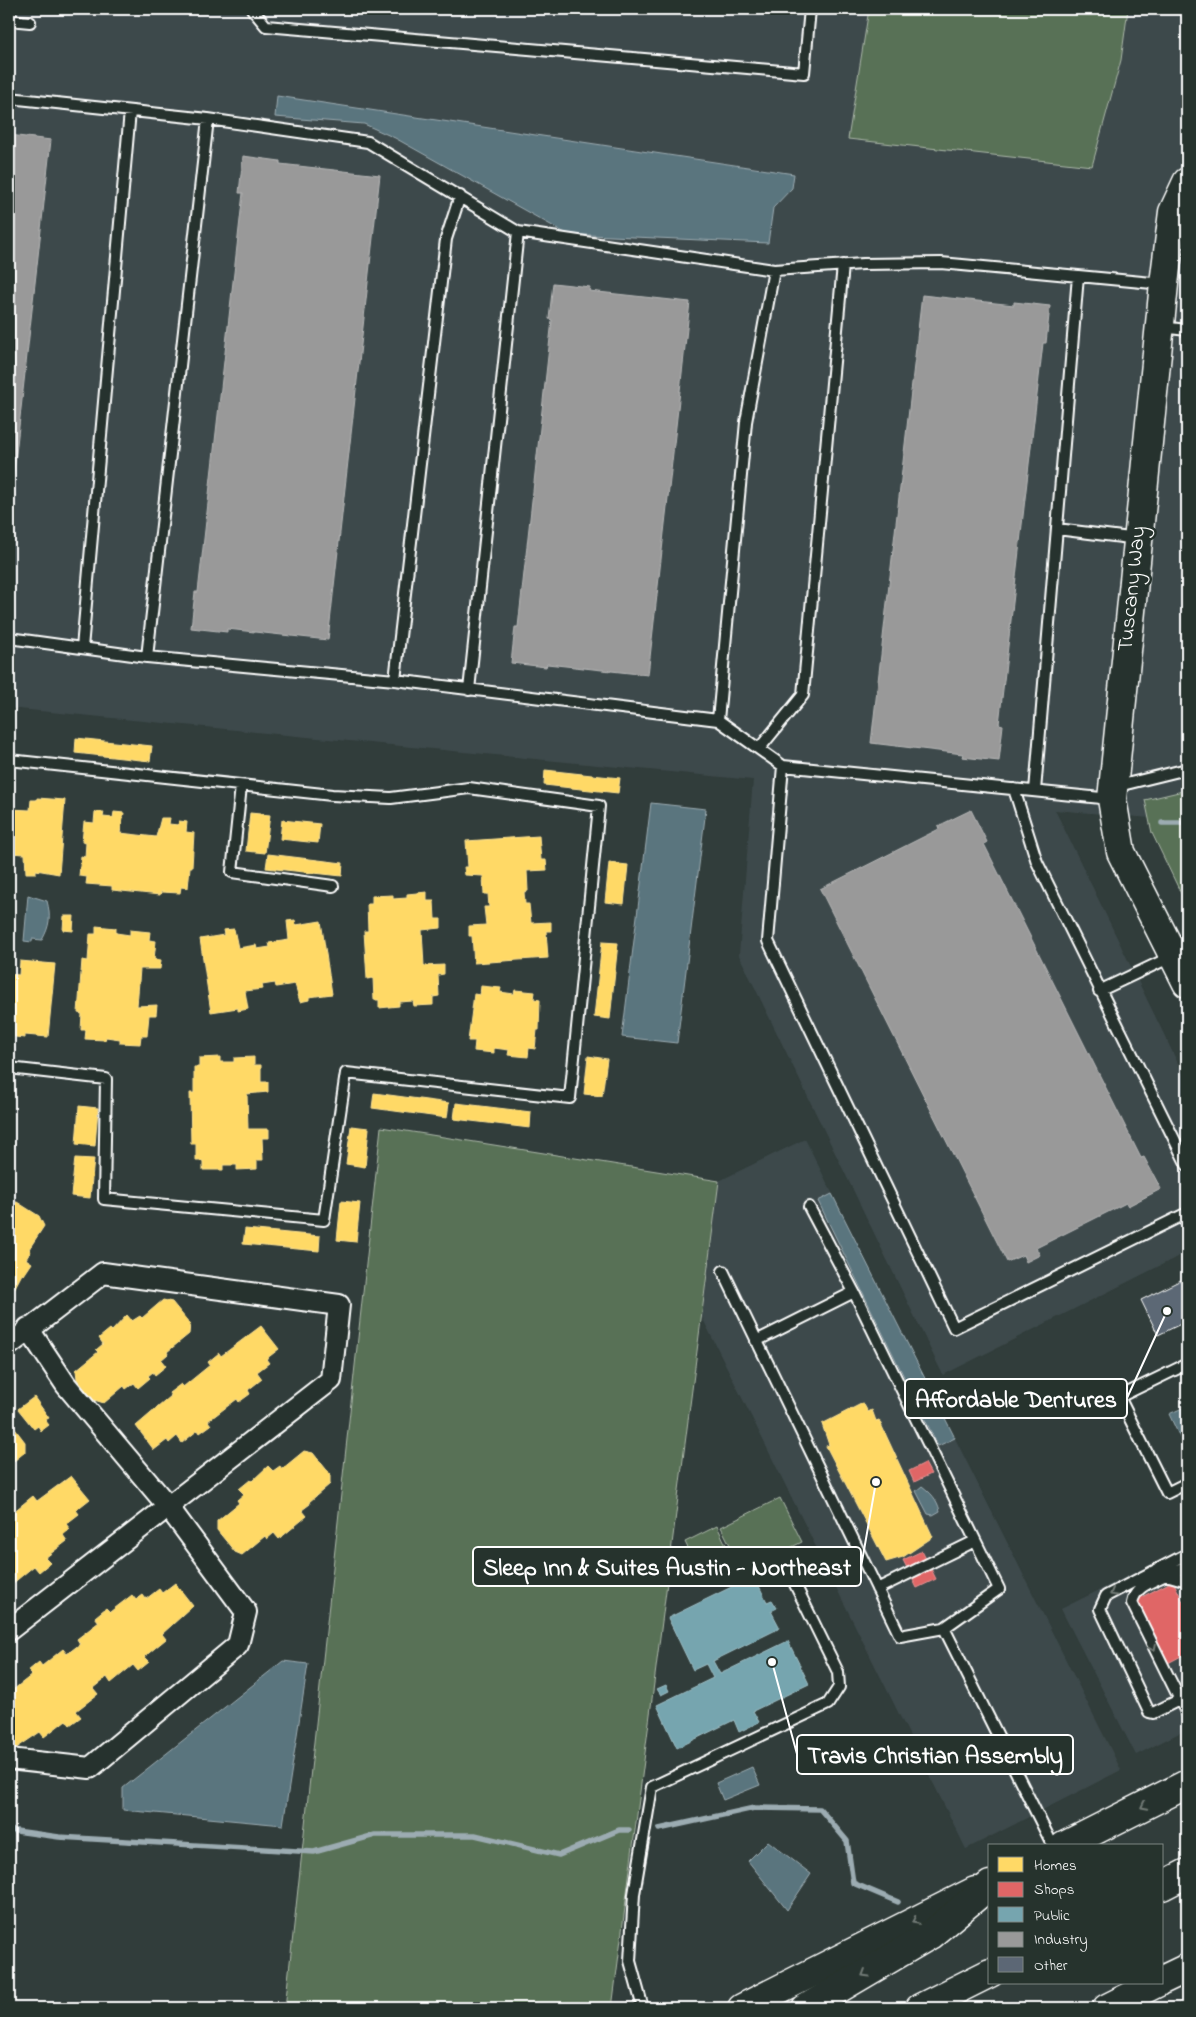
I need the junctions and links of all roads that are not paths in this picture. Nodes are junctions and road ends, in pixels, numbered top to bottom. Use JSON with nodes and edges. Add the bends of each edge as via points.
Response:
{"nodes":[{"id":1,"x":252,"y":9,"type":"edge"},
{"id":2,"x":810,"y":9,"type":"edge"},
{"id":3,"x":9,"y":20,"type":"edge"},
{"id":4,"x":30,"y":22,"type":"dead end"},
{"id":5,"x":9,"y":98,"type":"edge"},
{"id":6,"x":130,"y":111,"type":"junction"},
{"id":7,"x":208,"y":119,"type":"junction"},
{"id":8,"x":1187,"y":182,"type":"edge"},
{"id":9,"x":460,"y":196,"type":"junction"},
{"id":10,"x":518,"y":232,"type":"junction"},
{"id":11,"x":843,"y":265,"type":"junction"},
{"id":12,"x":774,"y":270,"type":"junction"},
{"id":13,"x":1078,"y":276,"type":"junction"},
{"id":14,"x":1164,"y":284,"type":"junction"},
{"id":15,"x":1160,"y":327,"type":"junction"},
{"id":16,"x":1187,"y":330,"type":"edge"},
{"id":17,"x":1057,"y":529,"type":"junction"},
{"id":18,"x":1138,"y":539,"type":"junction"},
{"id":19,"x":9,"y":638,"type":"edge"},
{"id":20,"x":82,"y":648,"type":"junction"},
{"id":21,"x":147,"y":657,"type":"junction"},
{"id":22,"x":395,"y":680,"type":"junction"},
{"id":23,"x":469,"y":690,"type":"junction"},
{"id":24,"x":718,"y":720,"type":"junction"},
{"id":25,"x":759,"y":749,"type":"junction"},
{"id":26,"x":9,"y":760,"type":"edge"},
{"id":27,"x":783,"y":766,"type":"junction"},
{"id":28,"x":1187,"y":769,"type":"edge"},
{"id":29,"x":241,"y":786,"type":"junction"},
{"id":30,"x":1014,"y":789,"type":"junction"},
{"id":31,"x":1035,"y":791,"type":"junction"},
{"id":32,"x":1113,"y":793,"type":"junction"},
{"id":33,"x":333,"y":886,"type":"dead end"},
{"id":34,"x":1174,"y":956,"type":"junction"},
{"id":35,"x":1187,"y":984,"type":"edge"},
{"id":36,"x":1099,"y":991,"type":"junction"},
{"id":37,"x":9,"y":1068,"type":"edge"},
{"id":38,"x":1187,"y":1164,"type":"edge"},
{"id":39,"x":809,"y":1207,"type":"dead end"},
{"id":40,"x":1187,"y":1213,"type":"edge"},
{"id":41,"x":723,"y":1271,"type":"dead end"},
{"id":42,"x":854,"y":1292,"type":"junction"},
{"id":43,"x":28,"y":1328,"type":"junction"},
{"id":44,"x":756,"y":1341,"type":"junction"},
{"id":45,"x":9,"y":1345,"type":"edge"},
{"id":46,"x":1187,"y":1364,"type":"edge"},
{"id":47,"x":1187,"y":1483,"type":"edge"},
{"id":48,"x":167,"y":1505,"type":"junction"},
{"id":49,"x":975,"y":1541,"type":"junction"},
{"id":50,"x":1187,"y":1554,"type":"edge"},
{"id":51,"x":785,"y":1564,"type":"dead end"},
{"id":52,"x":1187,"y":1566,"type":"edge"},
{"id":53,"x":1166,"y":1575,"type":"junction"},
{"id":54,"x":1187,"y":1581,"type":"edge"},
{"id":55,"x":877,"y":1589,"type":"junction"},
{"id":56,"x":944,"y":1628,"type":"junction"},
{"id":57,"x":9,"y":1630,"type":"edge"},
{"id":58,"x":1184,"y":1698,"type":"edge"},
{"id":59,"x":1187,"y":1714,"type":"edge"},
{"id":60,"x":9,"y":1759,"type":"edge"},
{"id":61,"x":1187,"y":1784,"type":"edge"},
{"id":62,"x":1052,"y":1844,"type":"edge"},
{"id":63,"x":1068,"y":1844,"type":"edge"},
{"id":64,"x":1187,"y":1873,"type":"edge"},
{"id":65,"x":988,"y":1885,"type":"edge"},
{"id":66,"x":1164,"y":1885,"type":"edge"},
{"id":67,"x":988,"y":1886,"type":"edge"},
{"id":68,"x":1187,"y":1968,"type":"edge"},
{"id":69,"x":988,"y":1974,"type":"edge"},
{"id":70,"x":1164,"y":1979,"type":"edge"},
{"id":71,"x":1155,"y":1984,"type":"edge"},
{"id":72,"x":643,"y":2008,"type":"edge"},
{"id":73,"x":742,"y":2008,"type":"edge"},
{"id":74,"x":806,"y":2008,"type":"edge"},
{"id":75,"x":920,"y":2008,"type":"edge"},
{"id":76,"x":1107,"y":2008,"type":"edge"}],
"edges":[{"from":1,"to":2,"type":"lane","via":[[266,26],[804,73]]},
{"from":3,"to":4,"type":"lane"},
{"from":5,"to":6,"type":"lane"},
{"from":6,"to":7,"type":"lane"},
{"from":6,"to":20,"type":"lane"},
{"from":7,"to":9,"type":"lane","via":[[368,142]]},
{"from":7,"to":21,"type":"lane"},
{"from":8,"to":14,"type":"main road","name":"Tuscany Way","via":[[1173,212]]},
{"from":9,"to":10,"type":"lane"},
{"from":9,"to":22,"type":"lane","via":[[446,239]]},
{"from":10,"to":12,"type":"lane"},
{"from":10,"to":23,"type":"lane"},
{"from":11,"to":12,"type":"lane"},
{"from":11,"to":13,"type":"lane","via":[[940,263]]},
{"from":11,"to":25,"type":"lane","via":[[803,695]]},
{"from":12,"to":24,"type":"lane","via":[[746,422]]},
{"from":13,"to":14,"type":"lane"},
{"from":13,"to":17,"type":"lane"},
{"from":14,"to":15,"type":"main road","name":"Tuscany Way"},
{"from":15,"to":16,"type":"lane"},
{"from":15,"to":18,"type":"main road","name":"Tuscany Way"},
{"from":17,"to":18,"type":"lane"},
{"from":17,"to":31,"type":"lane"},
{"from":18,"to":32,"type":"main road","name":"Tuscany Way"},
{"from":19,"to":20,"type":"lane"},
{"from":20,"to":21,"type":"lane"},
{"from":21,"to":22,"type":"lane"},
{"from":22,"to":23,"type":"lane"},
{"from":23,"to":24,"type":"lane"},
{"from":24,"to":25,"type":"lane"},
{"from":25,"to":27,"type":"lane"},
{"from":26,"to":29,"type":"lane"},
{"from":27,"to":30,"type":"lane"},
{"from":27,"to":40,"type":"lane","via":[[768,941],[954,1328]]},
{"from":28,"to":32,"type":"lane"},
{"from":29,"to":33,"type":"lane","via":[[232,872]]},
{"from":29,"to":37,"type":"lane","via":[[391,798],[469,788],[599,806],[570,1098],[346,1073],[324,1220],[104,1199],[106,1079]]},
{"from":30,"to":31,"type":"lane"},
{"from":30,"to":36,"type":"lane","via":[[1037,862]]},
{"from":31,"to":32,"type":"lane"},
{"from":32,"to":34,"type":"main road","name":"Tuscany Way","via":[[1121,852]]},
{"from":34,"to":35,"type":"main road","name":"Tuscany Way"},
{"from":34,"to":36,"type":"lane"},
{"from":36,"to":38,"type":"lane"},
{"from":39,"to":42,"type":"lane"},
{"from":41,"to":44,"type":"lane"},
{"from":42,"to":44,"type":"lane"},
{"from":42,"to":49,"type":"lane"},
{"from":43,"to":45,"type":"street"},
{"from":43,"to":48,"type":"street","via":[[66,1385]]},
{"from":43,"to":48,"type":"street","via":[[103,1273],[339,1305],[331,1380]]},
{"from":44,"to":55,"type":"lane"},
{"from":46,"to":47,"type":"lane","via":[[1119,1397],[1167,1493]]},
{"from":48,"to":57,"type":"street"},
{"from":48,"to":60,"type":"street","via":[[246,1612],[238,1645],[90,1768]]},
{"from":49,"to":55,"type":"lane"},
{"from":49,"to":56,"type":"lane","via":[[999,1589]]},
{"from":50,"to":58,"type":"lane","one_way":true,"via":[[1106,1596],[1100,1609],[1149,1712]]},
{"from":51,"to":72,"type":"lane","via":[[838,1672],[839,1687],[828,1704],[652,1787],[634,1894],[630,1962]]},
{"from":52,"to":53,"type":"lane"},
{"from":53,"to":54,"type":"lane"},
{"from":53,"to":58,"type":"lane","one_way":true,"via":[[1134,1593],[1132,1603],[1176,1695]]},
{"from":55,"to":56,"type":"lane","via":[[900,1636]]},
{"from":56,"to":62,"type":"lane"},
{"from":58,"to":59,"type":"lane"},
{"from":61,"to":63,"type":"main road","one_way":true},
{"from":64,"to":66,"type":"main road"},
{"from":65,"to":73,"type":"main road","one_way":true},
{"from":67,"to":74,"type":"main road","one_way":true,"via":[[930,1935]]},
{"from":68,"to":70,"type":"main road"},
{"from":69,"to":75,"type":"main road"},
{"from":71,"to":76,"type":"main road"}]}
